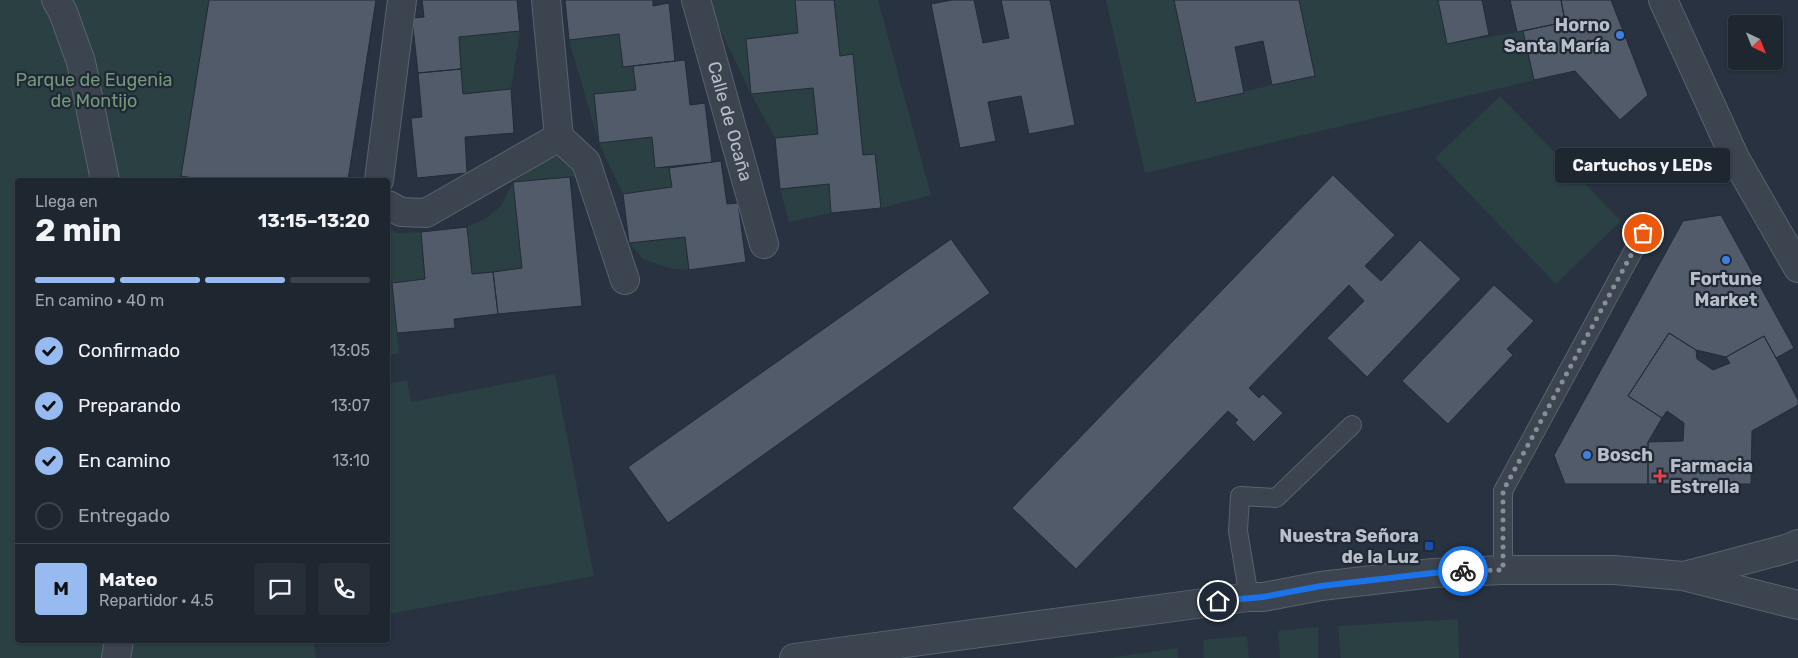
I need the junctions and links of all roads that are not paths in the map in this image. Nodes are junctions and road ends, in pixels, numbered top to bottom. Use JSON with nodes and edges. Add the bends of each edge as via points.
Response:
{"nodes":[{"id":1,"x":56,"y":0,"type":"edge"},
{"id":2,"x":402,"y":0,"type":"edge"},
{"id":3,"x":546,"y":0,"type":"edge"},
{"id":4,"x":696,"y":0,"type":"edge"},
{"id":5,"x":1663,"y":0,"type":"edge"},
{"id":6,"x":559,"y":137,"type":"junction"},
{"id":7,"x":105,"y":178,"type":"edge"},
{"id":8,"x":379,"y":178,"type":"edge"},
{"id":9,"x":390,"y":206,"type":"edge"},
{"id":10,"x":1643,"y":233,"type":"dead end"},
{"id":11,"x":764,"y":244,"type":"dead end"},
{"id":12,"x":1798,"y":268,"type":"edge"},
{"id":13,"x":625,"y":280,"type":"dead end"},
{"id":14,"x":1352,"y":425,"type":"dead end"},
{"id":15,"x":1798,"y":544,"type":"edge"},
{"id":16,"x":1503,"y":570,"type":"junction"},
{"id":17,"x":1683,"y":576,"type":"junction"},
{"id":18,"x":1250,"y":597,"type":"junction"},
{"id":19,"x":1798,"y":605,"type":"edge"},
{"id":20,"x":118,"y":643,"type":"edge"},
{"id":21,"x":116,"y":658,"type":"edge"},
{"id":22,"x":794,"y":658,"type":"edge"}],
"edges":[{"from":1,"to":7,"type":"street","via":[[64,12],[81,62]]},
{"from":2,"to":8,"type":"street"},
{"from":3,"to":6,"type":"street"},
{"from":4,"to":11,"type":"street","name":"Calle de Ocaña"},
{"from":5,"to":12,"type":"street","via":[[1735,158]]},
{"from":6,"to":9,"type":"street","via":[[426,214],[401,212]]},
{"from":6,"to":13,"type":"street","via":[[586,162]]},
{"from":10,"to":16,"type":"lane","via":[[1503,491]]},
{"from":14,"to":18,"type":"lane","via":[[1276,498],[1240,496],[1238,532]]},
{"from":15,"to":17,"type":"street"},
{"from":16,"to":17,"type":"street","via":[[1614,570]]},
{"from":16,"to":18,"type":"street","via":[[1433,573]]},
{"from":17,"to":19,"type":"street"},
{"from":18,"to":22,"type":"street"},
{"from":20,"to":21,"type":"street"}]}
